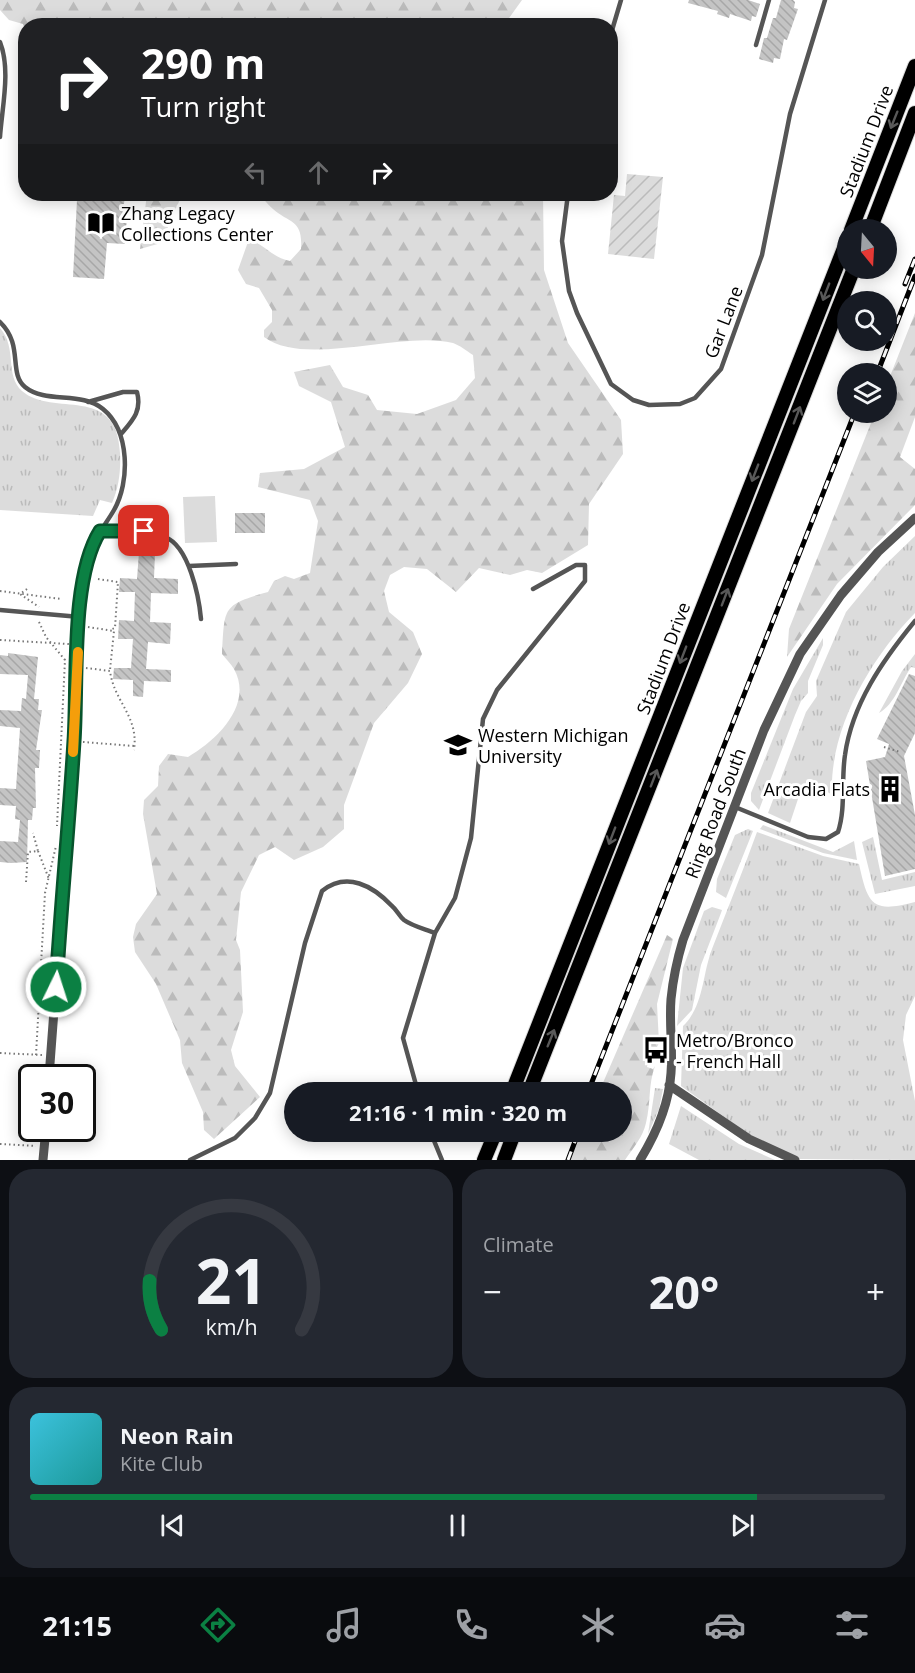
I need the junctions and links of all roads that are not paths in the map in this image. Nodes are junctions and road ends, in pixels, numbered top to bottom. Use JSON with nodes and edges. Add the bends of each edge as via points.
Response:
{"nodes":[{"id":1,"x":621,"y":0,"type":"edge"},
{"id":2,"x":769,"y":0,"type":"edge"},
{"id":3,"x":825,"y":0,"type":"edge"},
{"id":4,"x":616,"y":18,"type":"edge"},
{"id":5,"x":0,"y":42,"type":"edge"},
{"id":6,"x":756,"y":45,"type":"dead end"},
{"id":7,"x":915,"y":66,"type":"edge"},
{"id":8,"x":915,"y":113,"type":"edge"},
{"id":9,"x":0,"y":137,"type":"edge"},
{"id":10,"x":567,"y":201,"type":"edge"},
{"id":11,"x":855,"y":219,"type":"edge"},
{"id":12,"x":874,"y":219,"type":"edge"},
{"id":13,"x":837,"y":265,"type":"edge"},
{"id":14,"x":850,"y":279,"type":"edge"},
{"id":15,"x":0,"y":322,"type":"edge"},
{"id":16,"x":87,"y":402,"type":"junction"},
{"id":17,"x":120,"y":434,"type":"junction"},
{"id":18,"x":915,"y":518,"type":"edge"},
{"id":19,"x":100,"y":531,"type":"junction"},
{"id":20,"x":236,"y":564,"type":"dead end"},
{"id":21,"x":189,"y":566,"type":"junction"},
{"id":22,"x":533,"y":589,"type":"dead end"},
{"id":23,"x":0,"y":610,"type":"edge"},
{"id":24,"x":201,"y":620,"type":"dead end"},
{"id":25,"x":915,"y":621,"type":"edge"},
{"id":26,"x":79,"y":622,"type":"junction"},
{"id":27,"x":735,"y":807,"type":"junction"},
{"id":28,"x":435,"y":933,"type":"junction"},
{"id":29,"x":50,"y":1064,"type":"edge"},
{"id":30,"x":415,"y":1082,"type":"edge"},
{"id":31,"x":516,"y":1082,"type":"edge"},
{"id":32,"x":534,"y":1082,"type":"edge"},
{"id":33,"x":669,"y":1085,"type":"junction"},
{"id":34,"x":44,"y":1142,"type":"edge"},
{"id":35,"x":435,"y":1142,"type":"edge"},
{"id":36,"x":491,"y":1142,"type":"edge"},
{"id":37,"x":510,"y":1142,"type":"edge"},
{"id":38,"x":43,"y":1160,"type":"edge"},
{"id":39,"x":190,"y":1160,"type":"edge"},
{"id":40,"x":442,"y":1160,"type":"edge"},
{"id":41,"x":484,"y":1160,"type":"edge"},
{"id":42,"x":504,"y":1160,"type":"edge"},
{"id":43,"x":640,"y":1160,"type":"edge"},
{"id":44,"x":795,"y":1160,"type":"edge"}],
"edges":[{"from":1,"to":4,"type":"lane"},
{"from":2,"to":6,"type":"lane"},
{"from":3,"to":10,"type":"lane","name":"Gar Lane","via":[[790,114],[762,255],[721,369],[695,398],[680,404],[649,405],[633,400],[611,384],[569,291],[562,241]]},
{"from":5,"to":9,"type":"lane","via":[[4,75]]},
{"from":7,"to":11,"type":"main road","name":"Stadium Drive","one_way":true},
{"from":8,"to":12,"type":"main road","name":"Stadium Drive"},
{"from":13,"to":31,"type":"main road","name":"Stadium Drive","one_way":true},
{"from":32,"to":14,"type":"main road","name":"Stadium Drive","one_way":true},
{"from":15,"to":16,"type":"lane","via":[[13,340],[16,378],[25,387],[37,393]]},
{"from":16,"to":17,"type":"lane","via":[[110,415]]},
{"from":16,"to":17,"type":"lane","via":[[137,392],[140,405]]},
{"from":17,"to":19,"type":"lane","via":[[124,447],[120,495]]},
{"from":18,"to":27,"type":"street","name":"Ring Road South","via":[[878,552],[841,595],[800,654],[764,730]]},
{"from":19,"to":21,"type":"lane","via":[[144,531],[167,537]]},
{"from":19,"to":26,"type":"lane","via":[[82,582]]},
{"from":20,"to":21,"type":"lane"},
{"from":21,"to":24,"type":"lane"},
{"from":22,"to":28,"type":"lane","via":[[576,565],[585,565],[585,581],[497,690],[483,719],[471,838],[455,898]]},
{"from":23,"to":26,"type":"lane"},
{"from":25,"to":27,"type":"lane","via":[[881,665],[855,718],[845,752],[838,832],[826,838],[808,837]]},
{"from":26,"to":29,"type":"street"},
{"from":27,"to":33,"type":"street","name":"Ring Road South","via":[[674,970]]},
{"from":28,"to":30,"type":"lane","via":[[403,1038]]},
{"from":28,"to":39,"type":"lane","via":[[405,921],[384,898],[355,881],[339,881],[322,891],[305,943],[270,1093],[255,1118],[235,1138]]},
{"from":33,"to":43,"type":"street","name":"Ring Road South","via":[[652,1140]]},
{"from":33,"to":44,"type":"street","via":[[749,1139]]},
{"from":34,"to":38,"type":"street"},
{"from":35,"to":40,"type":"lane"},
{"from":36,"to":41,"type":"main road"},
{"from":37,"to":42,"type":"main road"}]}
